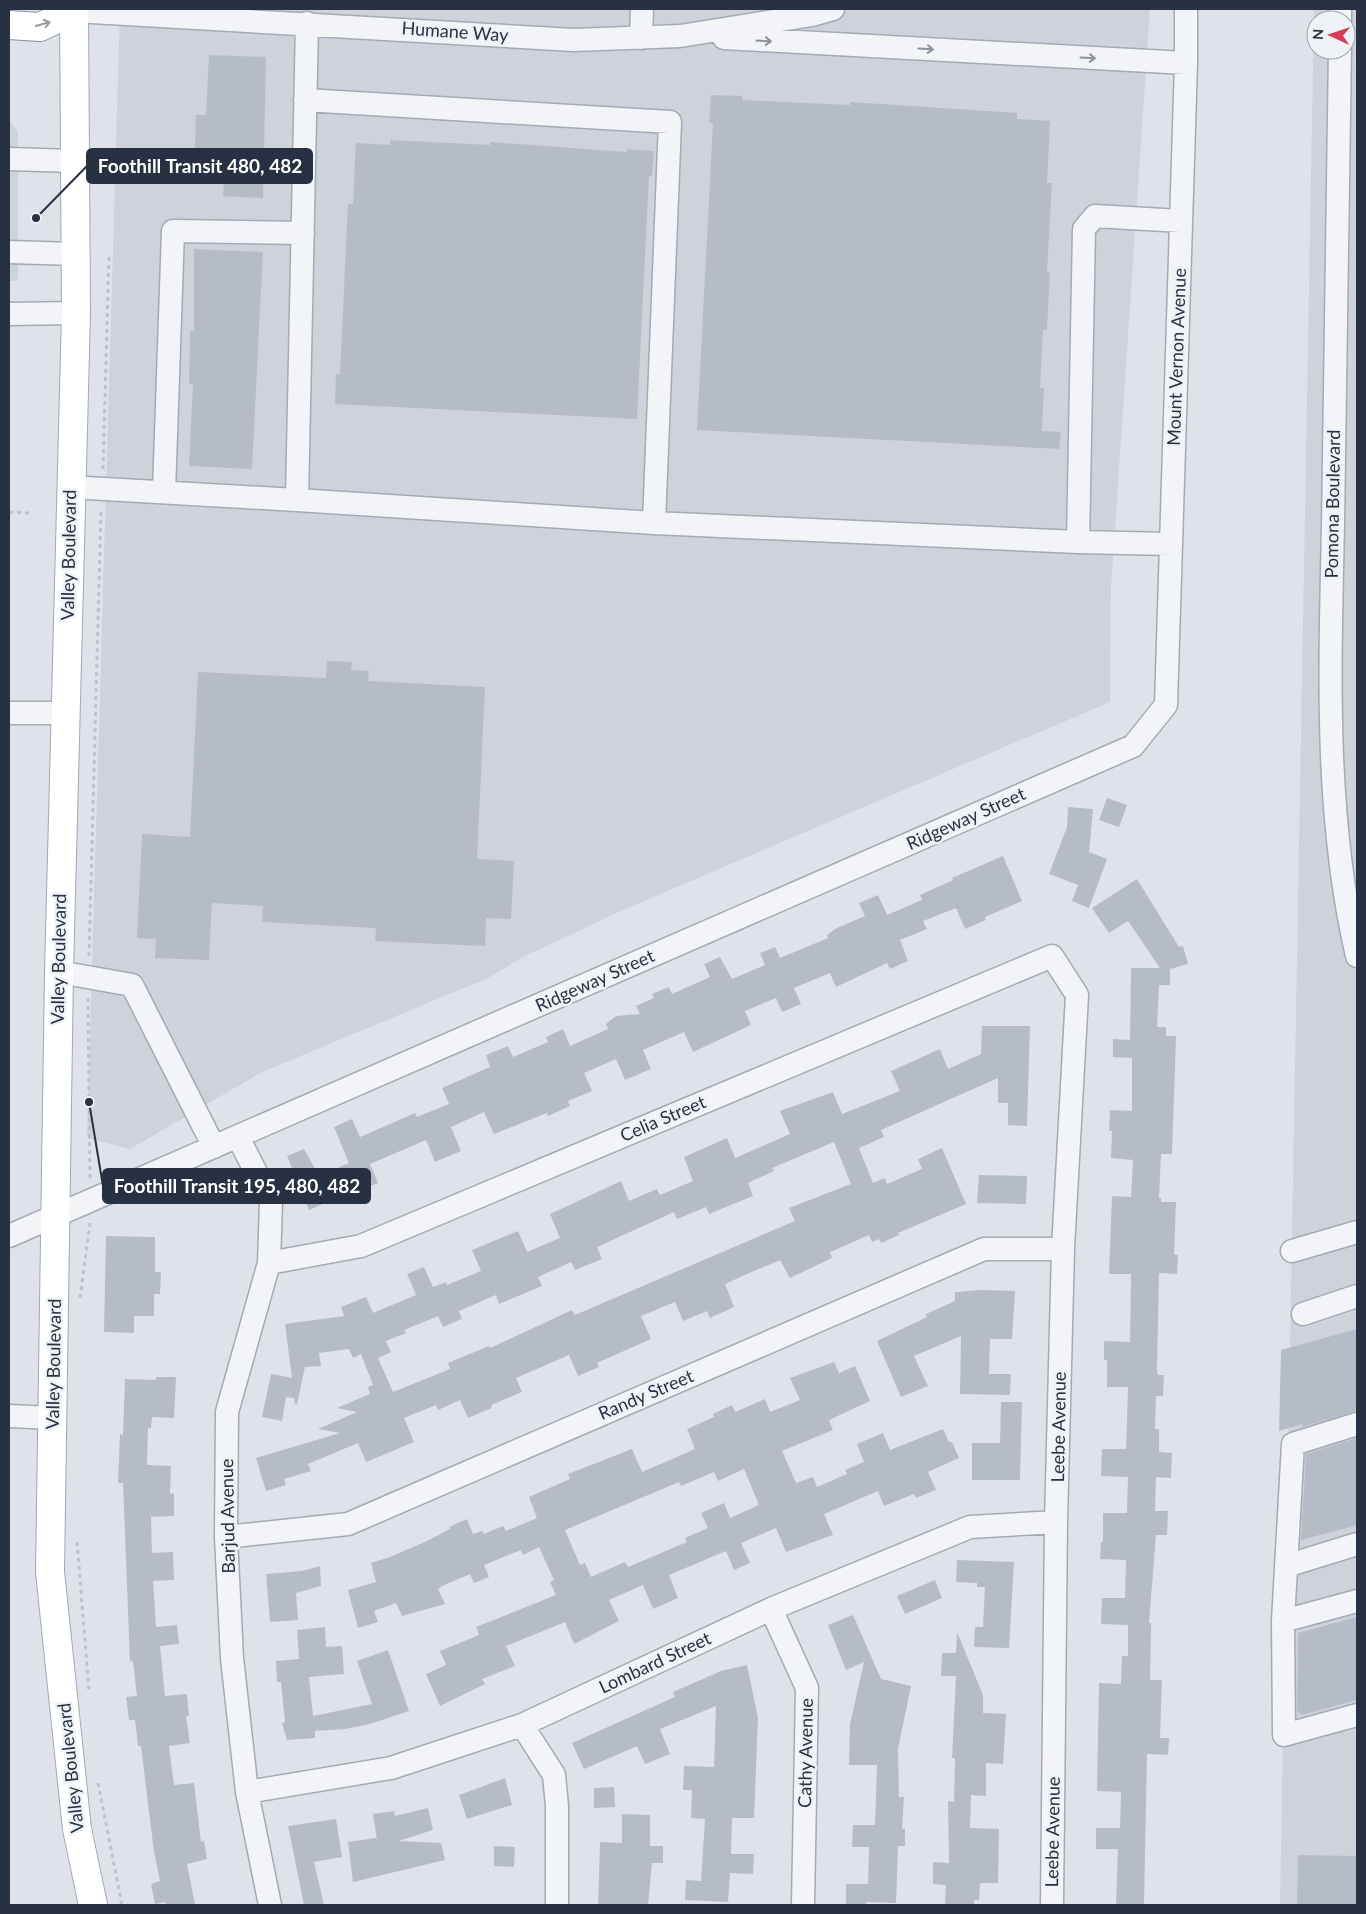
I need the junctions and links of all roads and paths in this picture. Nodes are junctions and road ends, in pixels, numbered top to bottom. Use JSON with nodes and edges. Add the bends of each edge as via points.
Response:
{"nodes":[{"id":1,"x":74,"y":9,"type":"edge"},
{"id":2,"x":642,"y":9,"type":"edge"},
{"id":3,"x":833,"y":9,"type":"edge"},
{"id":4,"x":1186,"y":9,"type":"edge"},
{"id":5,"x":166,"y":12,"type":"edge"},
{"id":6,"x":398,"y":19,"type":"edge"},
{"id":7,"x":307,"y":23,"type":"junction"},
{"id":8,"x":9,"y":25,"type":"edge"},
{"id":9,"x":680,"y":36,"type":"junction"},
{"id":10,"x":641,"y":38,"type":"junction"},
{"id":11,"x":1340,"y":60,"type":"edge"},
{"id":12,"x":1186,"y":63,"type":"junction"},
{"id":13,"x":306,"y":100,"type":"junction"},
{"id":14,"x":9,"y":159,"type":"edge"},
{"id":15,"x":74,"y":161,"type":"junction"},
{"id":16,"x":1181,"y":221,"type":"junction"},
{"id":17,"x":303,"y":233,"type":"junction"},
{"id":18,"x":9,"y":252,"type":"edge"},
{"id":19,"x":74,"y":254,"type":"junction"},
{"id":20,"x":109,"y":254,"type":"dead end"},
{"id":21,"x":76,"y":313,"type":"junction"},
{"id":22,"x":9,"y":314,"type":"edge"},
{"id":23,"x":70,"y":487,"type":"junction"},
{"id":24,"x":102,"y":488,"type":"junction"},
{"id":25,"x":164,"y":492,"type":"junction"},
{"id":26,"x":297,"y":500,"type":"junction"},
{"id":27,"x":9,"y":512,"type":"edge"},
{"id":28,"x":30,"y":514,"type":"dead end"},
{"id":29,"x":654,"y":523,"type":"junction"},
{"id":30,"x":1078,"y":542,"type":"junction"},
{"id":31,"x":1170,"y":544,"type":"junction"},
{"id":32,"x":1166,"y":705,"type":"joint"},
{"id":33,"x":65,"y":713,"type":"junction"},
{"id":34,"x":9,"y":714,"type":"edge"},
{"id":35,"x":1052,"y":956,"type":"joint"},
{"id":36,"x":1357,"y":956,"type":"edge"},
{"id":37,"x":59,"y":972,"type":"junction"},
{"id":38,"x":88,"y":977,"type":"junction"},
{"id":39,"x":238,"y":1137,"type":"junction"},
{"id":40,"x":214,"y":1147,"type":"junction"},
{"id":41,"x":90,"y":1201,"type":"junction"},
{"id":42,"x":56,"y":1216,"type":"junction"},
{"id":43,"x":1357,"y":1232,"type":"edge"},
{"id":44,"x":9,"y":1236,"type":"edge"},
{"id":45,"x":1063,"y":1249,"type":"junction"},
{"id":46,"x":1292,"y":1251,"type":"dead end"},
{"id":47,"x":268,"y":1263,"type":"junction"},
{"id":48,"x":1357,"y":1296,"type":"edge"},
{"id":49,"x":78,"y":1308,"type":"dead end"},
{"id":50,"x":1303,"y":1314,"type":"dead end"},
{"id":51,"x":9,"y":1416,"type":"edge"},
{"id":52,"x":53,"y":1418,"type":"junction"},
{"id":53,"x":1357,"y":1424,"type":"edge"},
{"id":54,"x":1056,"y":1522,"type":"junction"},
{"id":55,"x":226,"y":1537,"type":"junction"},
{"id":56,"x":76,"y":1540,"type":"dead end"},
{"id":57,"x":1357,"y":1544,"type":"edge"},
{"id":58,"x":1286,"y":1566,"type":"junction"},
{"id":59,"x":1357,"y":1601,"type":"edge"},
{"id":60,"x":771,"y":1609,"type":"junction"},
{"id":61,"x":1283,"y":1621,"type":"junction"},
{"id":62,"x":89,"y":1697,"type":"dead end"},
{"id":63,"x":1357,"y":1714,"type":"edge"},
{"id":64,"x":522,"y":1725,"type":"junction"},
{"id":65,"x":97,"y":1775,"type":"dead end"},
{"id":66,"x":247,"y":1792,"type":"junction"},
{"id":67,"x":93,"y":1905,"type":"edge"},
{"id":68,"x":122,"y":1905,"type":"edge"},
{"id":69,"x":270,"y":1905,"type":"edge"},
{"id":70,"x":557,"y":1905,"type":"edge"},
{"id":71,"x":803,"y":1905,"type":"edge"},
{"id":72,"x":1052,"y":1905,"type":"edge"}],
"edges":[{"from":1,"to":5,"type":"street","name":"Humane Way"},
{"from":8,"to":1,"type":"main road","one_way":true,"via":[[40,27]]},
{"from":1,"to":15,"type":"main road","name":"Valley Boulevard"},
{"from":2,"to":10,"type":"street"},
{"from":3,"to":9,"type":"street","name":"Humane Way"},
{"from":4,"to":12,"type":"street","name":"Mount Vernon Avenue"},
{"from":5,"to":7,"type":"street","name":"Humane Way"},
{"from":6,"to":7,"type":"street","name":"Humane Way"},
{"from":6,"to":10,"type":"street","name":"Humane Way","via":[[574,40]]},
{"from":7,"to":13,"type":"street"},
{"from":9,"to":10,"type":"street","name":"Humane Way"},
{"from":9,"to":12,"type":"street","one_way":true},
{"from":11,"to":36,"type":"street","name":"Pomona Boulevard","via":[[1331,701],[1333,799],[1346,909]]},
{"from":12,"to":16,"type":"street","name":"Mount Vernon Avenue"},
{"from":13,"to":17,"type":"street"},
{"from":13,"to":29,"type":"street","via":[[670,122]]},
{"from":14,"to":15,"type":"street"},
{"from":15,"to":19,"type":"main road","name":"Valley Boulevard"},
{"from":16,"to":30,"type":"street","via":[[1094,216],[1084,229]]},
{"from":16,"to":31,"type":"street","name":"Mount Vernon Avenue"},
{"from":17,"to":25,"type":"street","via":[[172,231]]},
{"from":17,"to":26,"type":"street"},
{"from":18,"to":19,"type":"street"},
{"from":19,"to":21,"type":"main road","name":"Valley Boulevard"},
{"from":20,"to":24,"type":"path"},
{"from":21,"to":22,"type":"street"},
{"from":21,"to":23,"type":"main road","name":"Valley Boulevard"},
{"from":23,"to":24,"type":"street"},
{"from":23,"to":33,"type":"main road","name":"Valley Boulevard"},
{"from":24,"to":25,"type":"street"},
{"from":24,"to":38,"type":"path"},
{"from":25,"to":26,"type":"street"},
{"from":26,"to":29,"type":"street"},
{"from":27,"to":28,"type":"path"},
{"from":29,"to":30,"type":"street"},
{"from":30,"to":31,"type":"street"},
{"from":31,"to":32,"type":"street","name":"Mount Vernon Avenue"},
{"from":32,"to":39,"type":"street","name":"Ridgeway Street","via":[[1133,746]]},
{"from":33,"to":34,"type":"street"},
{"from":33,"to":37,"type":"main road","name":"Valley Boulevard"},
{"from":35,"to":45,"type":"street","name":"Leebe Avenue","via":[[1077,995]]},
{"from":35,"to":47,"type":"street","name":"Celia Street","via":[[361,1246]]},
{"from":37,"to":38,"type":"street"},
{"from":37,"to":42,"type":"main road","name":"Valley Boulevard"},
{"from":38,"to":40,"type":"street","via":[[132,985]]},
{"from":38,"to":41,"type":"path"},
{"from":39,"to":40,"type":"street","name":"Ridgeway Street"},
{"from":39,"to":47,"type":"street","name":"Barjud Avenue","via":[[271,1202]]},
{"from":40,"to":41,"type":"street","name":"Ridgeway Street"},
{"from":41,"to":42,"type":"street","name":"Ridgeway Street"},
{"from":41,"to":49,"type":"path","via":[[91,1220]]},
{"from":42,"to":44,"type":"street","name":"Ridgeway Street"},
{"from":42,"to":52,"type":"main road","name":"Valley Boulevard"},
{"from":43,"to":46,"type":"street"},
{"from":45,"to":54,"type":"street","name":"Leebe Avenue"},
{"from":45,"to":55,"type":"street","name":"Randy Street","via":[[984,1249],[348,1524]]},
{"from":47,"to":55,"type":"street","name":"Barjud Avenue","via":[[227,1412]]},
{"from":48,"to":50,"type":"street"},
{"from":51,"to":52,"type":"street"},
{"from":52,"to":67,"type":"main road","name":"Valley Boulevard","via":[[50,1572],[77,1829]]},
{"from":53,"to":58,"type":"street","via":[[1293,1444]]},
{"from":54,"to":60,"type":"street","name":"Lombard Street","via":[[970,1527]]},
{"from":54,"to":72,"type":"street","name":"Leebe Avenue"},
{"from":55,"to":66,"type":"street","name":"Barjud Avenue","via":[[232,1658]]},
{"from":56,"to":62,"type":"path"},
{"from":57,"to":58,"type":"street"},
{"from":58,"to":61,"type":"street"},
{"from":59,"to":61,"type":"street"},
{"from":60,"to":64,"type":"street","name":"Lombard Street"},
{"from":60,"to":71,"type":"street","name":"Cathy Avenue","via":[[808,1688]]},
{"from":61,"to":63,"type":"street","via":[[1284,1735]]},
{"from":64,"to":66,"type":"street","name":"Lombard Street","via":[[392,1768]]},
{"from":64,"to":70,"type":"street","via":[[554,1775]]},
{"from":65,"to":68,"type":"path"},
{"from":66,"to":69,"type":"street","name":"Barjud Avenue"}]}
